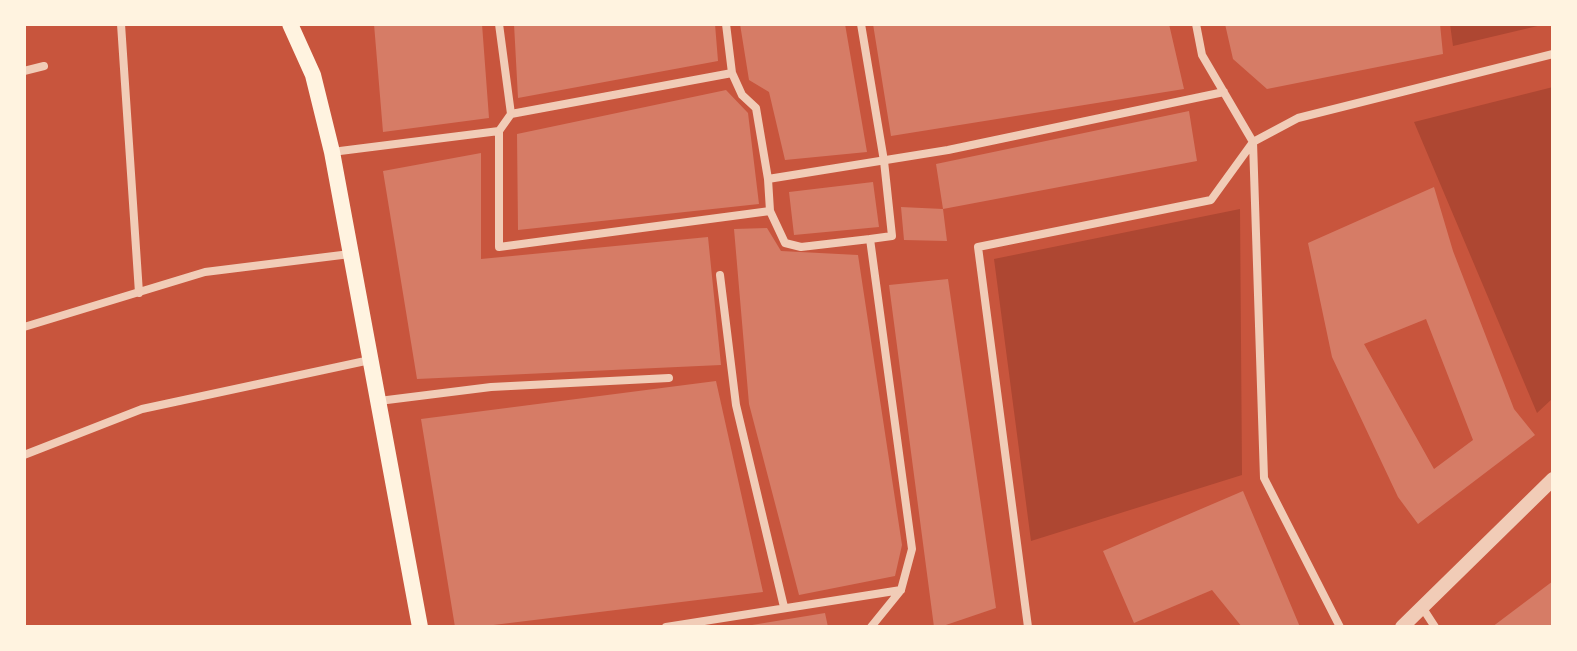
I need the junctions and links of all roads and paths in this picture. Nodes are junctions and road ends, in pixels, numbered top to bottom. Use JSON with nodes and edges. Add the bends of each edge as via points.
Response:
{"nodes":[{"id":1,"x":121,"y":24,"type":"edge"},
{"id":2,"x":290,"y":24,"type":"edge"},
{"id":3,"x":499,"y":24,"type":"edge"},
{"id":4,"x":726,"y":24,"type":"edge"},
{"id":5,"x":861,"y":24,"type":"edge"},
{"id":6,"x":1196,"y":24,"type":"edge"},
{"id":7,"x":1553,"y":54,"type":"edge"},
{"id":8,"x":44,"y":66,"type":"dead end"},
{"id":9,"x":24,"y":71,"type":"edge"},
{"id":10,"x":732,"y":73,"type":"junction"},
{"id":11,"x":1224,"y":92,"type":"junction"},
{"id":12,"x":511,"y":114,"type":"junction"},
{"id":13,"x":499,"y":131,"type":"junction"},
{"id":14,"x":1253,"y":142,"type":"junction"},
{"id":15,"x":332,"y":152,"type":"junction"},
{"id":16,"x":884,"y":161,"type":"junction"},
{"id":17,"x":768,"y":179,"type":"junction"},
{"id":18,"x":770,"y":211,"type":"junction"},
{"id":19,"x":870,"y":239,"type":"junction"},
{"id":20,"x":350,"y":254,"type":"junction"},
{"id":21,"x":720,"y":275,"type":"dead end"},
{"id":22,"x":139,"y":293,"type":"junction"},
{"id":23,"x":24,"y":327,"type":"edge"},
{"id":24,"x":370,"y":360,"type":"junction"},
{"id":25,"x":669,"y":378,"type":"dead end"},
{"id":26,"x":379,"y":401,"type":"junction"},
{"id":27,"x":24,"y":455,"type":"edge"},
{"id":28,"x":1553,"y":479,"type":"edge"},
{"id":29,"x":901,"y":590,"type":"junction"},
{"id":30,"x":784,"y":607,"type":"junction"},
{"id":31,"x":1422,"y":607,"type":"junction"},
{"id":32,"x":706,"y":624,"type":"edge"},
{"id":33,"x":420,"y":627,"type":"edge"},
{"id":34,"x":666,"y":627,"type":"edge"},
{"id":35,"x":871,"y":627,"type":"edge"},
{"id":36,"x":1028,"y":627,"type":"edge"},
{"id":37,"x":1340,"y":627,"type":"edge"},
{"id":38,"x":1402,"y":627,"type":"edge"},
{"id":39,"x":1435,"y":627,"type":"edge"}],
"edges":[{"from":1,"to":22,"type":"street"},
{"from":2,"to":15,"type":"main road","via":[[313,75]]},
{"from":3,"to":12,"type":"street"},
{"from":4,"to":10,"type":"street"},
{"from":5,"to":16,"type":"street"},
{"from":6,"to":11,"type":"street","via":[[1202,55]]},
{"from":7,"to":14,"type":"street","via":[[1298,118]]},
{"from":8,"to":9,"type":"street"},
{"from":10,"to":12,"type":"street"},
{"from":10,"to":17,"type":"street","via":[[742,95],[756,108]]},
{"from":11,"to":14,"type":"street"},
{"from":11,"to":16,"type":"street"},
{"from":12,"to":13,"type":"street"},
{"from":13,"to":15,"type":"street"},
{"from":13,"to":18,"type":"street","via":[[499,247]]},
{"from":14,"to":36,"type":"street","via":[[1211,200],[978,247]]},
{"from":14,"to":37,"type":"street","via":[[1264,478]]},
{"from":15,"to":20,"type":"main road"},
{"from":16,"to":17,"type":"street"},
{"from":16,"to":19,"type":"street","via":[[892,236]]},
{"from":17,"to":18,"type":"street"},
{"from":18,"to":19,"type":"street","via":[[785,243],[801,247]]},
{"from":19,"to":29,"type":"street","via":[[912,549]]},
{"from":20,"to":22,"type":"street","via":[[205,272]]},
{"from":20,"to":24,"type":"main road"},
{"from":21,"to":30,"type":"street","via":[[736,405]]},
{"from":22,"to":23,"type":"street"},
{"from":24,"to":26,"type":"main road"},
{"from":24,"to":27,"type":"street","via":[[142,409]]},
{"from":25,"to":26,"type":"street","via":[[491,387]]},
{"from":26,"to":33,"type":"main road"},
{"from":28,"to":31,"type":"street"},
{"from":29,"to":30,"type":"street"},
{"from":29,"to":35,"type":"street"},
{"from":30,"to":32,"type":"street"},
{"from":31,"to":38,"type":"street"},
{"from":31,"to":39,"type":"street"},
{"from":32,"to":34,"type":"street"}]}
